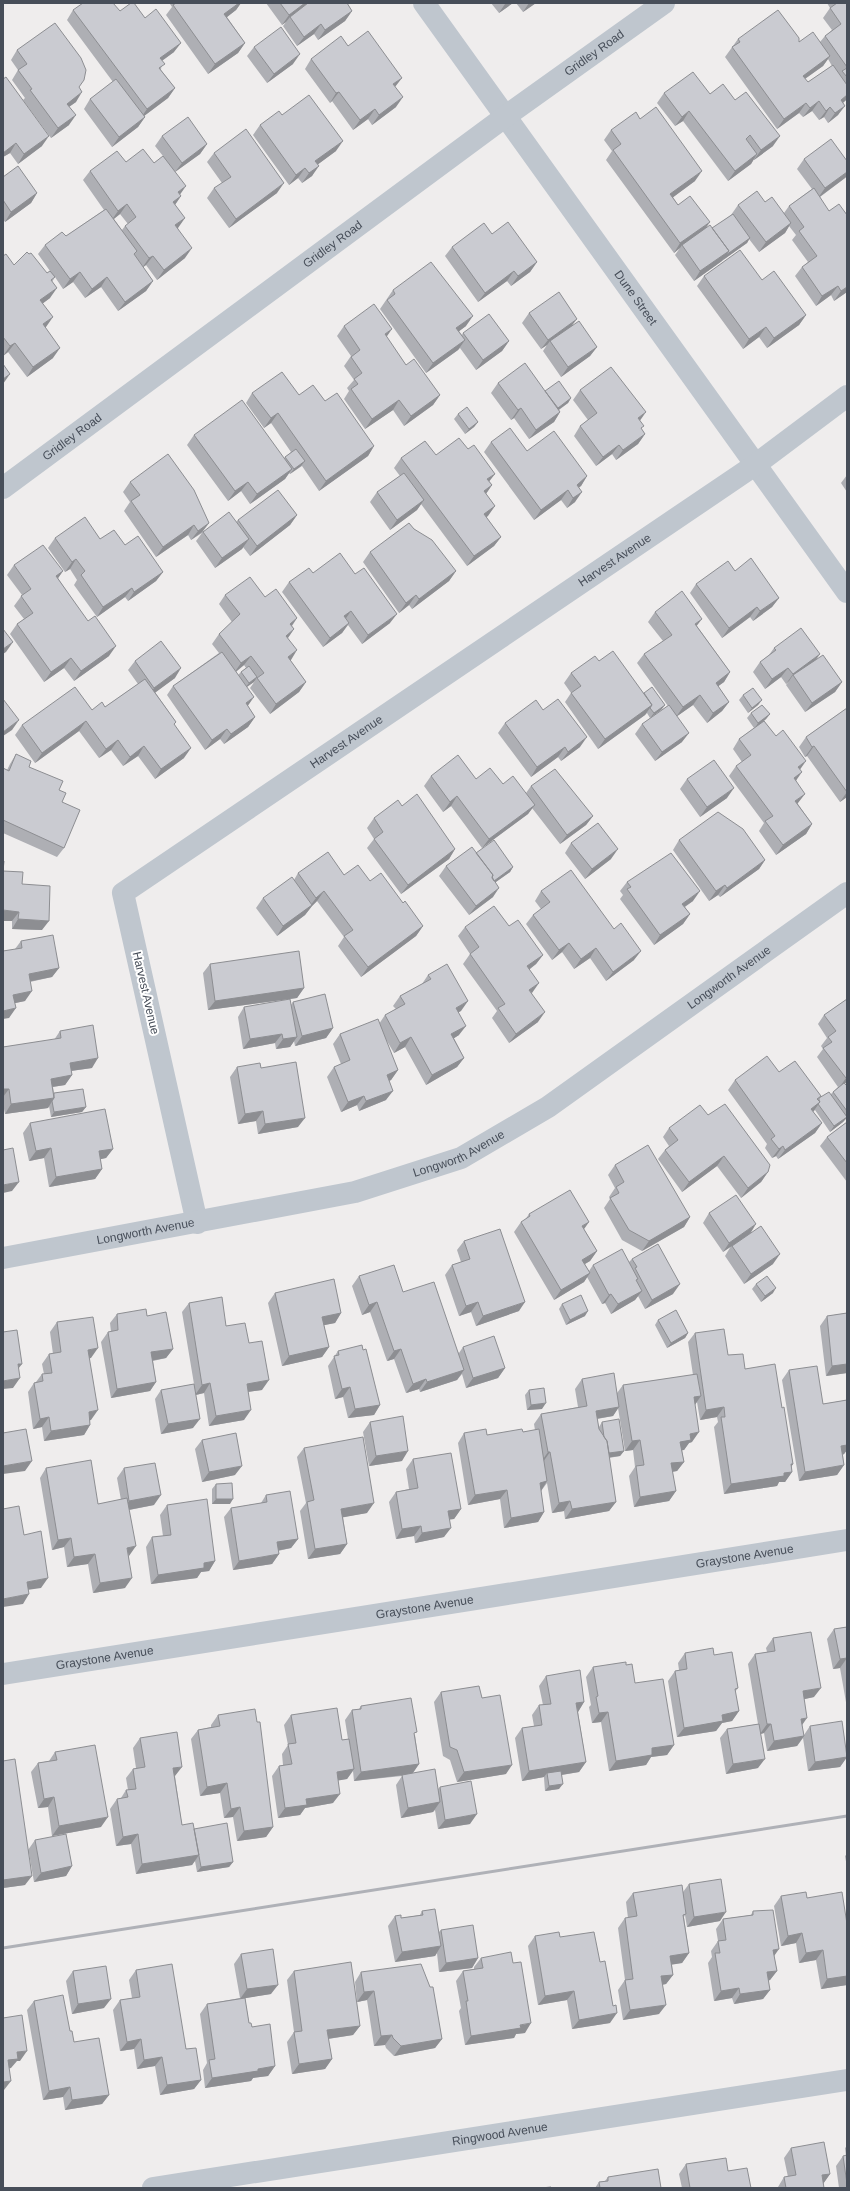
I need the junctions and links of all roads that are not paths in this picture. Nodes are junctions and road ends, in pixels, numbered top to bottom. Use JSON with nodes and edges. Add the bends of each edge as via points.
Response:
{"nodes":[{"id":1,"x":424,"y":3,"type":"edge"},
{"id":2,"x":664,"y":3,"type":"edge"},
{"id":3,"x":506,"y":116,"type":"junction"},
{"id":4,"x":847,"y":396,"type":"edge"},
{"id":5,"x":755,"y":465,"type":"junction"},
{"id":6,"x":3,"y":488,"type":"edge"},
{"id":7,"x":847,"y":592,"type":"edge"},
{"id":8,"x":847,"y":893,"type":"edge"},
{"id":9,"x":197,"y":1223,"type":"junction"},
{"id":10,"x":3,"y":1258,"type":"edge"},
{"id":11,"x":847,"y":1540,"type":"edge"},
{"id":12,"x":3,"y":1674,"type":"edge"},
{"id":13,"x":847,"y":2080,"type":"edge"},
{"id":14,"x":153,"y":2188,"type":"edge"}],
"edges":[{"from":1,"to":3,"type":"street","name":"Dune Street"},
{"from":2,"to":3,"type":"street","name":"Gridley Road"},
{"from":3,"to":5,"type":"street","name":"Dune Street"},
{"from":3,"to":6,"type":"street","name":"Gridley Road"},
{"from":4,"to":5,"type":"street","name":"Harvest Avenue"},
{"from":5,"to":7,"type":"street","name":"Dune Street"},
{"from":5,"to":9,"type":"street","name":"Harvest Avenue","via":[[123,893]]},
{"from":8,"to":9,"type":"street","name":"Longworth Avenue","via":[[548,1107],[461,1158],[355,1192]]},
{"from":9,"to":10,"type":"street","name":"Longworth Avenue"},
{"from":11,"to":12,"type":"street","name":"Graystone Avenue"},
{"from":13,"to":14,"type":"street","name":"Ringwood Avenue"}]}
